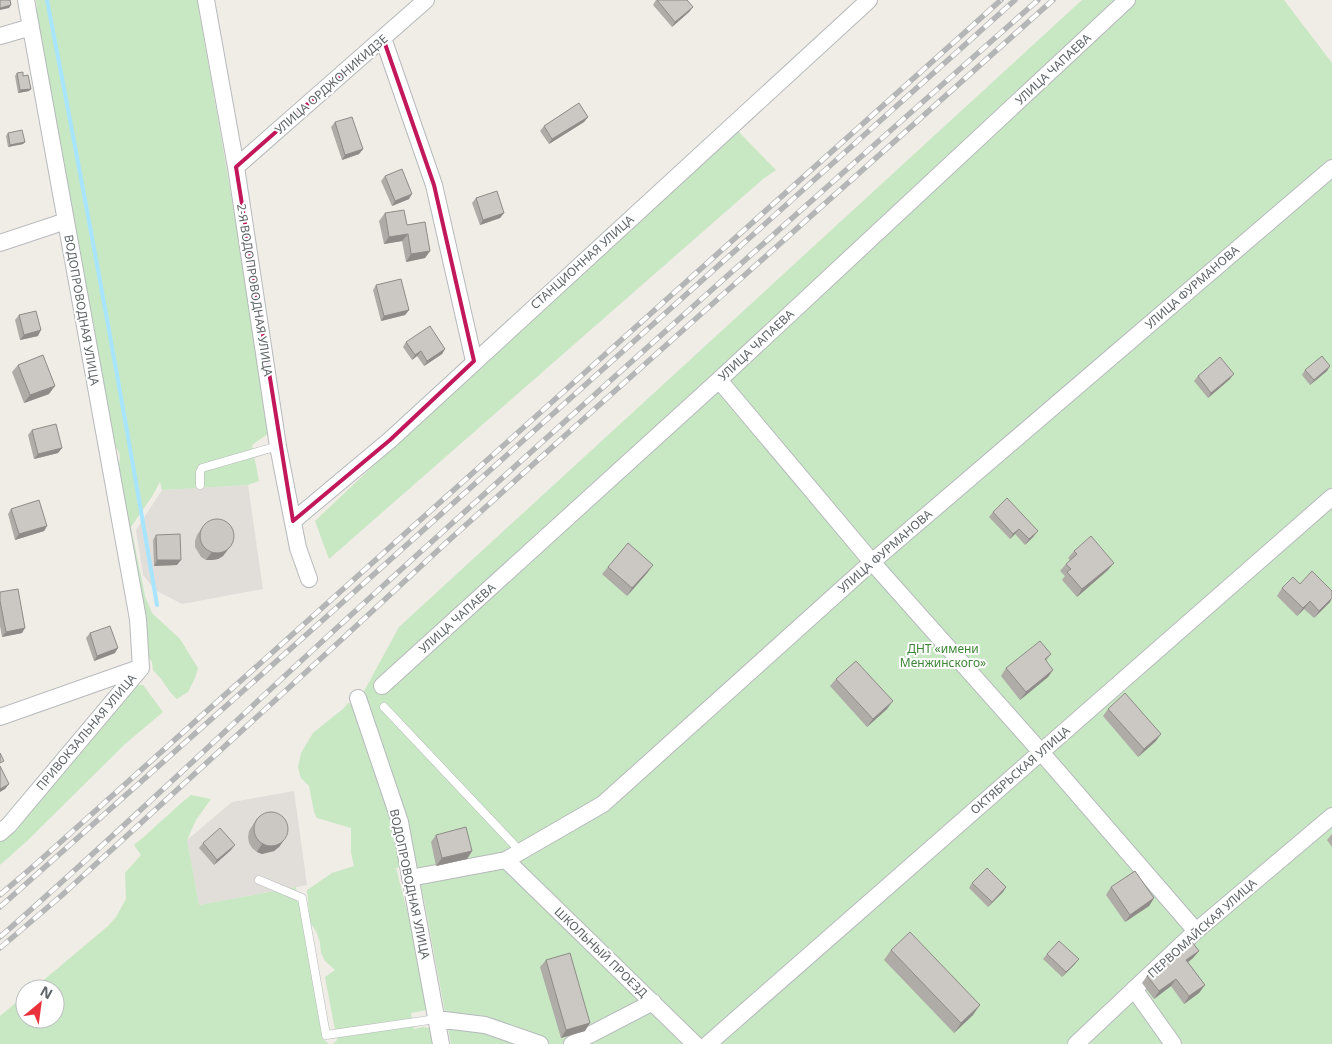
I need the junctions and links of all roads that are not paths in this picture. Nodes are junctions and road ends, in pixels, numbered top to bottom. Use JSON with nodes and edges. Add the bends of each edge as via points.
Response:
{"nodes":[{"id":1,"x":26,"y":0,"type":"edge"},
{"id":2,"x":206,"y":0,"type":"edge"},
{"id":3,"x":426,"y":0,"type":"edge"},
{"id":4,"x":869,"y":0,"type":"edge"},
{"id":5,"x":1127,"y":0,"type":"edge"},
{"id":6,"x":32,"y":27,"type":"junction"},
{"id":7,"x":0,"y":36,"type":"edge"},
{"id":8,"x":383,"y":38,"type":"junction"},
{"id":9,"x":236,"y":167,"type":"junction"},
{"id":10,"x":1332,"y":168,"type":"edge"},
{"id":11,"x":66,"y":221,"type":"junction"},
{"id":12,"x":0,"y":243,"type":"edge"},
{"id":13,"x":474,"y":362,"type":"junction"},
{"id":14,"x":719,"y":380,"type":"junction"},
{"id":15,"x":278,"y":446,"type":"junction"},
{"id":16,"x":200,"y":485,"type":"dead end"},
{"id":17,"x":1332,"y":496,"type":"edge"},
{"id":18,"x":293,"y":521,"type":"junction"},
{"id":19,"x":872,"y":562,"type":"junction"},
{"id":20,"x":309,"y":579,"type":"dead end"},
{"id":21,"x":138,"y":620,"type":"joint"},
{"id":22,"x":140,"y":668,"type":"junction"},
{"id":23,"x":382,"y":686,"type":"dead end"},
{"id":24,"x":358,"y":698,"type":"dead end"},
{"id":25,"x":384,"y":708,"type":"dead end"},
{"id":26,"x":0,"y":717,"type":"edge"},
{"id":27,"x":1041,"y":752,"type":"junction"},
{"id":28,"x":1332,"y":816,"type":"edge"},
{"id":29,"x":0,"y":833,"type":"edge"},
{"id":30,"x":521,"y":852,"type":"junction"},
{"id":31,"x":506,"y":860,"type":"junction"},
{"id":32,"x":410,"y":878,"type":"junction"},
{"id":33,"x":259,"y":880,"type":"dead end"},
{"id":34,"x":1196,"y":931,"type":"junction"},
{"id":35,"x":1134,"y":989,"type":"junction"},
{"id":36,"x":653,"y":1002,"type":"junction"},
{"id":37,"x":436,"y":1019,"type":"junction"},
{"id":38,"x":441,"y":1044,"type":"edge"},
{"id":39,"x":540,"y":1044,"type":"edge"},
{"id":40,"x":572,"y":1044,"type":"edge"},
{"id":41,"x":695,"y":1044,"type":"edge"},
{"id":42,"x":708,"y":1044,"type":"edge"},
{"id":43,"x":1076,"y":1044,"type":"edge"},
{"id":44,"x":1173,"y":1044,"type":"edge"}],
"edges":[{"from":1,"to":6,"type":"street","name":"ВОДОПРОВОДНАЯ УЛИЦА"},
{"from":2,"to":9,"type":"street","name":"2-Я ВОДОПРОВОДНАЯ УЛИЦА"},
{"from":3,"to":8,"type":"street","name":"УЛИЦА ОРДЖОНИКИДЗЕ"},
{"from":4,"to":13,"type":"street","name":"СТАНЦИОННАЯ УЛИЦА"},
{"from":5,"to":14,"type":"street","name":"УЛИЦА ЧАПАЕВА"},
{"from":6,"to":7,"type":"street"},
{"from":6,"to":11,"type":"street","name":"ВОДОПРОВОДНАЯ УЛИЦА"},
{"from":8,"to":9,"type":"street","name":"УЛИЦА ОРДЖОНИКИДЗЕ"},
{"from":8,"to":13,"type":"street","via":[[434,185]]},
{"from":9,"to":15,"type":"street","name":"2-Я ВОДОПРОВОДНАЯ УЛИЦА"},
{"from":10,"to":19,"type":"street","name":"УЛИЦА ФУРМАНОВА"},
{"from":11,"to":12,"type":"street"},
{"from":11,"to":21,"type":"street","name":"ВОДОПРОВОДНАЯ УЛИЦА"},
{"from":13,"to":18,"type":"street","name":"СТАНЦИОННАЯ УЛИЦА","via":[[390,440]]},
{"from":14,"to":19,"type":"street"},
{"from":14,"to":23,"type":"street","name":"УЛИЦА ЧАПАЕВА"},
{"from":15,"to":16,"type":"lane","via":[[202,468]]},
{"from":15,"to":18,"type":"street","name":"2-Я ВОДОПРОВОДНАЯ УЛИЦА"},
{"from":17,"to":27,"type":"street","name":"ОКТЯБРЬСКАЯ УЛИЦА"},
{"from":18,"to":20,"type":"street","name":"2-Я ВОДОПРОВОДНАЯ УЛИЦА"},
{"from":19,"to":27,"type":"street"},
{"from":19,"to":30,"type":"street","name":"УЛИЦА ФУРМАНОВА","via":[[603,804]]},
{"from":21,"to":22,"type":"street","name":"ПРИВОКЗАЛЬНАЯ УЛИЦА"},
{"from":22,"to":26,"type":"street"},
{"from":22,"to":29,"type":"street","name":"ПРИВОКЗАЛЬНАЯ УЛИЦА"},
{"from":24,"to":32,"type":"street","name":"ВОДОПРОВОДНАЯ УЛИЦА","via":[[400,822]]},
{"from":25,"to":30,"type":"lane"},
{"from":27,"to":34,"type":"street"},
{"from":27,"to":42,"type":"street","name":"ОКТЯБРЬСКАЯ УЛИЦА"},
{"from":28,"to":34,"type":"street","name":"ПЕРВОМАЙСКАЯ УЛИЦА"},
{"from":30,"to":31,"type":"street","name":"УЛИЦА ФУРМАНОВА"},
{"from":31,"to":32,"type":"street","name":"УЛИЦА ФУРМАНОВА"},
{"from":31,"to":36,"type":"street","name":"ШКОЛЬНЫЙ ПРОЕЗД"},
{"from":32,"to":37,"type":"street","name":"ВОДОПРОВОДНАЯ УЛИЦА"},
{"from":33,"to":37,"type":"lane","via":[[302,898],[326,1035]]},
{"from":34,"to":35,"type":"street","name":"ПЕРВОМАЙСКАЯ УЛИЦА"},
{"from":35,"to":43,"type":"street","name":"ПЕРВОМАЙСКАЯ УЛИЦА"},
{"from":35,"to":44,"type":"street"},
{"from":36,"to":40,"type":"street"},
{"from":36,"to":41,"type":"street","name":"ШКОЛЬНЫЙ ПРОЕЗД"},
{"from":37,"to":38,"type":"street","name":"ВОДОПРОВОДНАЯ УЛИЦА"},
{"from":37,"to":39,"type":"street","via":[[485,1025]]}]}
